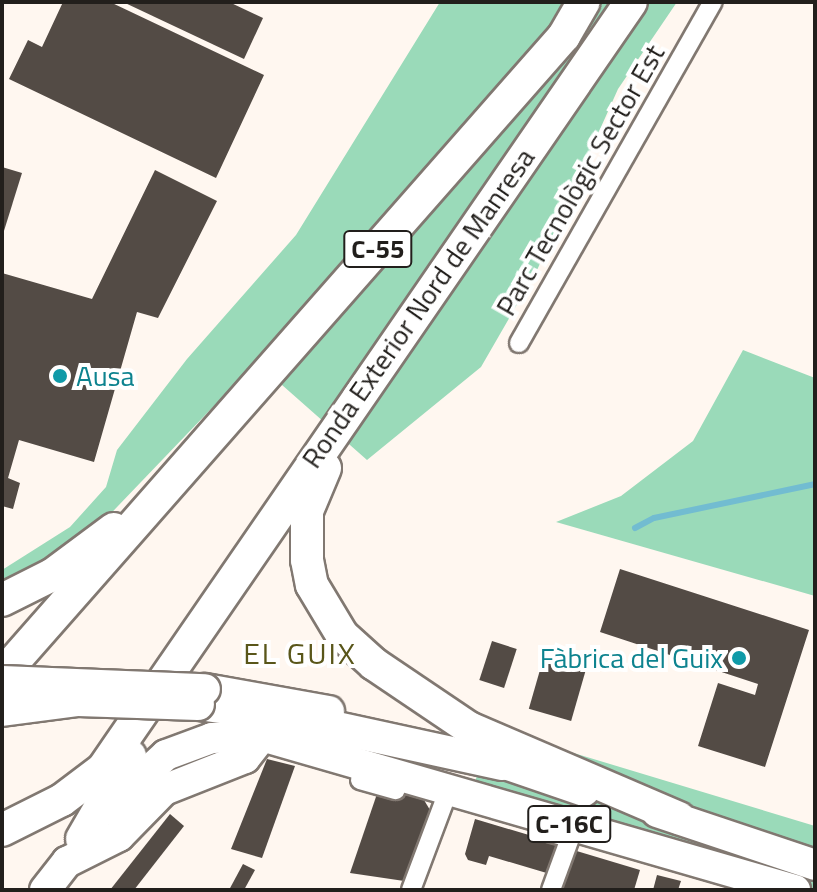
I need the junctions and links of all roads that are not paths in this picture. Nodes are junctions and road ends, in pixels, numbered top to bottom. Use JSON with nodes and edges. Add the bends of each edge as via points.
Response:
{"nodes":[{"id":1,"x":584,"y":2,"type":"edge"},
{"id":2,"x":631,"y":2,"type":"edge"},
{"id":3,"x":713,"y":2,"type":"edge"},
{"id":4,"x":412,"y":317,"type":"junction"},
{"id":5,"x":519,"y":343,"type":"dead end"},
{"id":6,"x":164,"y":490,"type":"junction"},
{"id":7,"x":2,"y":600,"type":"edge"},
{"id":8,"x":210,"y":618,"type":"junction"},
{"id":9,"x":2,"y":675,"type":"edge"},
{"id":10,"x":2,"y":681,"type":"edge"},
{"id":11,"x":201,"y":697,"type":"junction"},
{"id":12,"x":2,"y":710,"type":"edge"},
{"id":13,"x":503,"y":764,"type":"joint"},
{"id":14,"x":360,"y":780,"type":"dead end"},
{"id":15,"x":444,"y":802,"type":"junction"},
{"id":16,"x":679,"y":818,"type":"junction"},
{"id":17,"x":2,"y":830,"type":"edge"},
{"id":18,"x":74,"y":850,"type":"junction"},
{"id":19,"x":815,"y":865,"type":"edge"},
{"id":20,"x":45,"y":890,"type":"edge"},
{"id":21,"x":411,"y":890,"type":"edge"},
{"id":22,"x":551,"y":890,"type":"edge"},
{"id":23,"x":795,"y":890,"type":"edge"}],
"edges":[{"from":1,"to":6,"type":"highway","name":"Ronda Exterior Nord de Manresa","number":"C-55","via":[[564,36]]},
{"from":2,"to":4,"type":"highway","name":"Ronda Exterior Nord de Manresa","number":"C-55"},
{"from":3,"to":5,"type":"street","name":"Parc Tecnològic Sector Est"},
{"from":4,"to":8,"type":"highway","name":"Ronda Exterior Nord de Manresa","number":"C-55"},
{"from":4,"to":16,"type":"highway","via":[[386,379],[324,469],[310,501],[307,560],[324,611],[374,664],[469,728]]},
{"from":6,"to":7,"type":"highway","via":[[81,556]]},
{"from":6,"to":9,"type":"highway","number":"C-55"},
{"from":8,"to":17,"type":"highway","number":"C-55","via":[[103,769],[62,800]]},
{"from":8,"to":18,"type":"highway"},
{"from":10,"to":11,"type":"main road","bridge":true},
{"from":11,"to":12,"type":"highway","bridge":true,"via":[[78,700]]},
{"from":11,"to":13,"type":"highway"},
{"from":13,"to":16,"type":"main road","number":"C-16C"},
{"from":14,"to":15,"type":"street"},
{"from":15,"to":21,"type":"street"},
{"from":15,"to":22,"type":"street","via":[[570,838]]},
{"from":16,"to":19,"type":"main road","number":"C-16C"},
{"from":18,"to":20,"type":"main road","number":"C-16C"},
{"from":18,"to":23,"type":"main road","number":"C-16C","via":[[137,777],[166,755],[212,738],[262,736]]}]}
